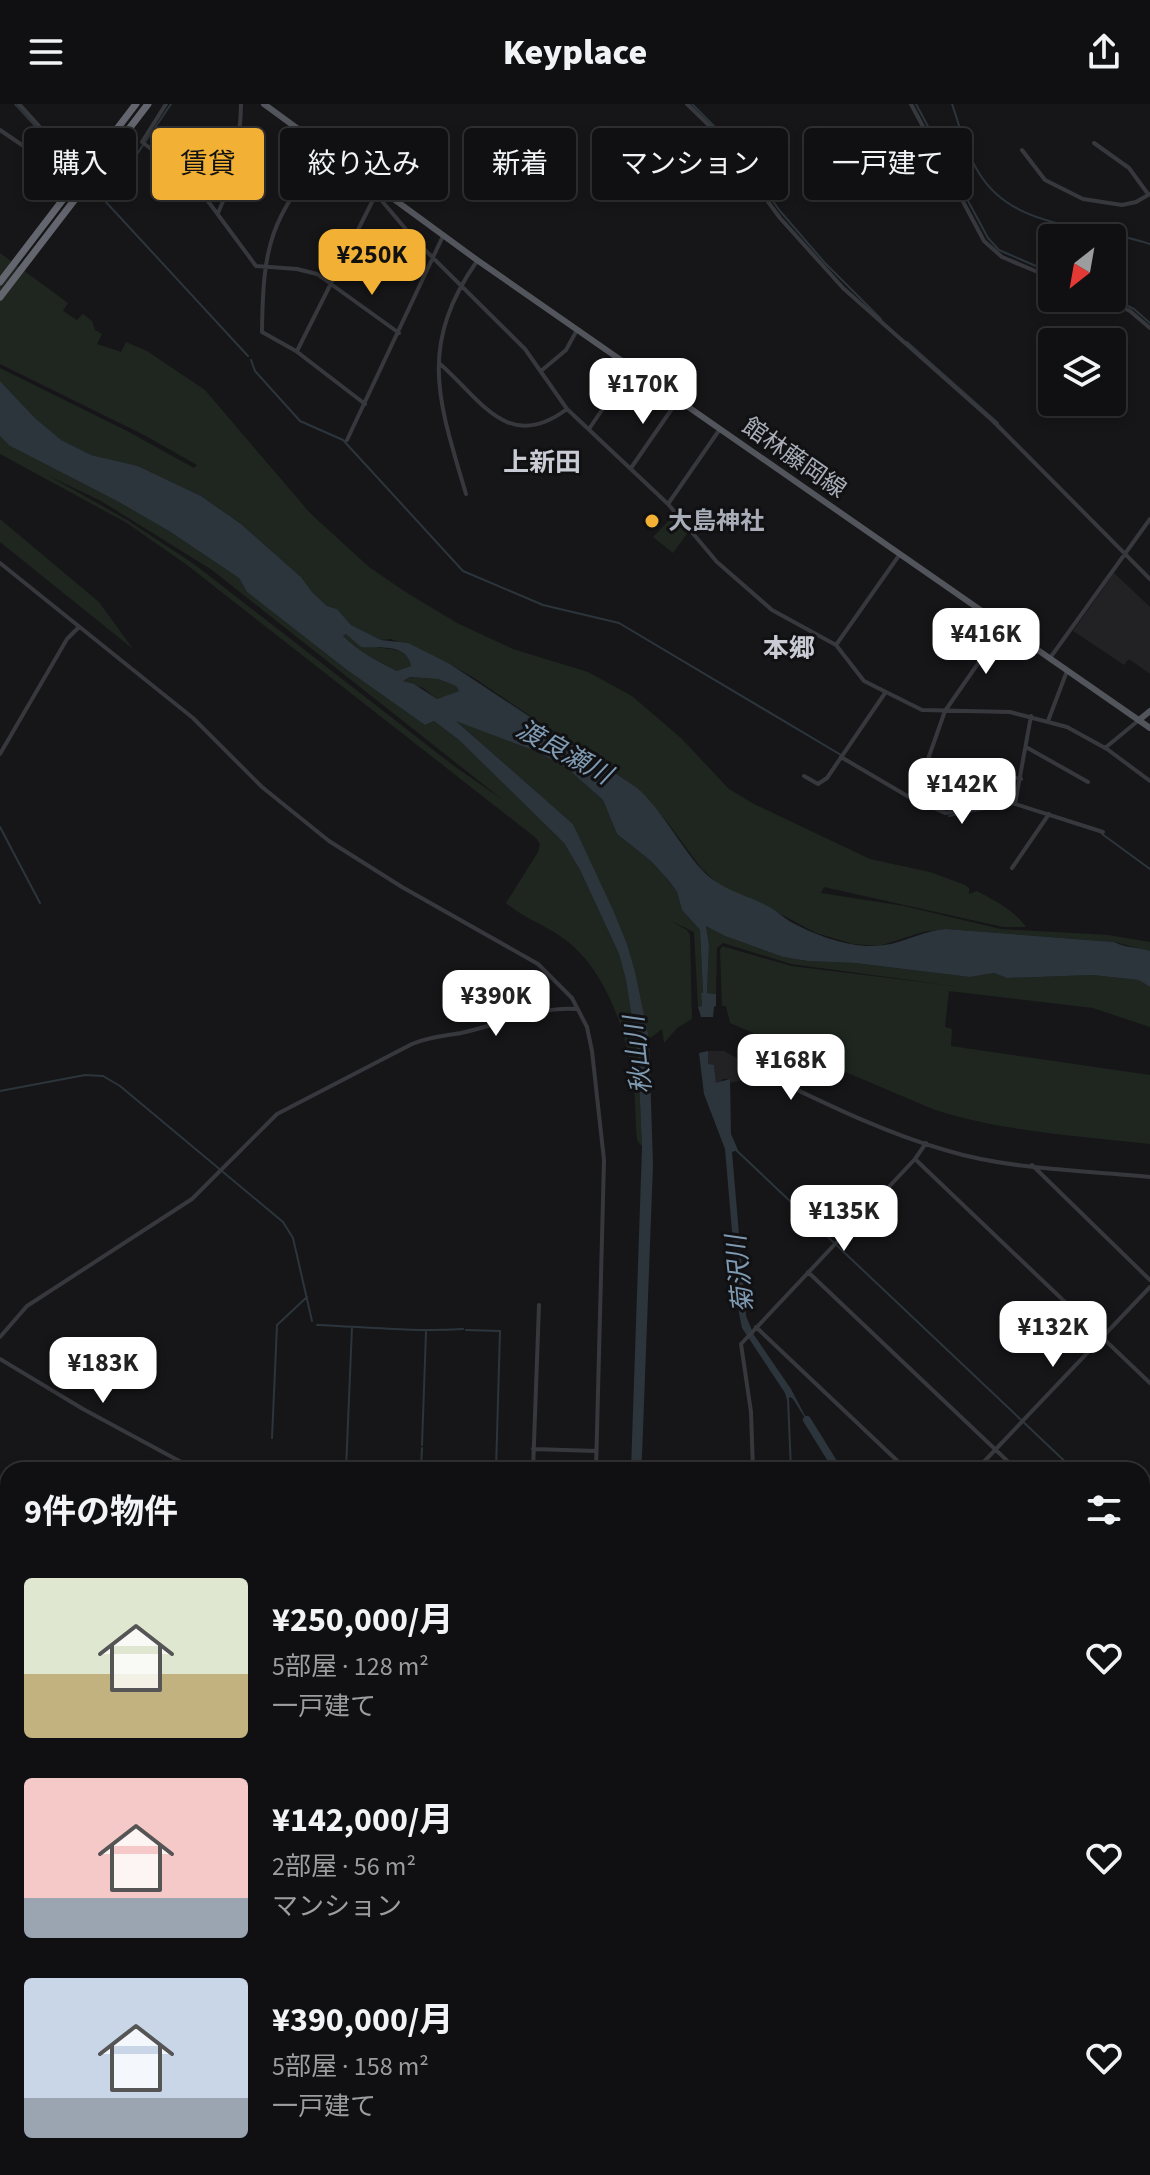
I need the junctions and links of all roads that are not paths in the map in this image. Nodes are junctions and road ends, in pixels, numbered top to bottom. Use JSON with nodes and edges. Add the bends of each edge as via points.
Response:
{"nodes":[{"id":1,"x":19,"y":104,"type":"edge"},
{"id":2,"x":136,"y":104,"type":"edge"},
{"id":3,"x":148,"y":104,"type":"edge"},
{"id":4,"x":166,"y":104,"type":"edge"},
{"id":5,"x":241,"y":104,"type":"edge"},
{"id":6,"x":264,"y":104,"type":"edge"},
{"id":7,"x":687,"y":104,"type":"edge"},
{"id":8,"x":911,"y":104,"type":"edge"},
{"id":9,"x":40,"y":128,"type":"edge"},
{"id":10,"x":296,"y":128,"type":"edge"},
{"id":11,"x":0,"y":130,"type":"edge"},
{"id":12,"x":1094,"y":143,"type":"dead end"},
{"id":13,"x":24,"y":146,"type":"edge"},
{"id":14,"x":1022,"y":150,"type":"dead end"},
{"id":15,"x":1150,"y":195,"type":"edge"},
{"id":16,"x":289,"y":200,"type":"edge"},
{"id":17,"x":374,"y":200,"type":"edge"},
{"id":18,"x":385,"y":200,"type":"edge"},
{"id":19,"x":390,"y":200,"type":"edge"},
{"id":20,"x":218,"y":213,"type":"junction"},
{"id":21,"x":443,"y":236,"type":"junction"},
{"id":22,"x":432,"y":256,"type":"junction"},
{"id":23,"x":477,"y":260,"type":"junction"},
{"id":24,"x":264,"y":267,"type":"junction"},
{"id":25,"x":1038,"y":272,"type":"edge"},
{"id":26,"x":330,"y":281,"type":"junction"},
{"id":27,"x":0,"y":282,"type":"edge"},
{"id":28,"x":461,"y":284,"type":"junction"},
{"id":29,"x":0,"y":297,"type":"edge"},
{"id":30,"x":1126,"y":309,"type":"edge"},
{"id":31,"x":1150,"y":328,"type":"edge"},
{"id":32,"x":577,"y":330,"type":"junction"},
{"id":33,"x":399,"y":333,"type":"junction"},
{"id":34,"x":296,"y":351,"type":"junction"},
{"id":35,"x":437,"y":362,"type":"junction"},
{"id":36,"x":631,"y":367,"type":"junction"},
{"id":37,"x":541,"y":371,"type":"junction"},
{"id":38,"x":678,"y":400,"type":"junction"},
{"id":39,"x":365,"y":404,"type":"junction"},
{"id":40,"x":567,"y":409,"type":"junction"},
{"id":41,"x":589,"y":429,"type":"junction"},
{"id":42,"x":720,"y":429,"type":"junction"},
{"id":43,"x":347,"y":440,"type":"dead end"},
{"id":44,"x":631,"y":468,"type":"junction"},
{"id":45,"x":466,"y":494,"type":"dead end"},
{"id":46,"x":668,"y":504,"type":"junction"},
{"id":47,"x":1150,"y":519,"type":"edge"},
{"id":48,"x":900,"y":554,"type":"junction"},
{"id":49,"x":1126,"y":555,"type":"junction"},
{"id":50,"x":0,"y":563,"type":"edge"},
{"id":51,"x":1150,"y":579,"type":"edge"},
{"id":52,"x":1004,"y":626,"type":"junction"},
{"id":53,"x":79,"y":627,"type":"junction"},
{"id":54,"x":836,"y":645,"type":"junction"},
{"id":55,"x":1050,"y":658,"type":"junction"},
{"id":56,"x":1067,"y":671,"type":"junction"},
{"id":57,"x":886,"y":693,"type":"junction"},
{"id":58,"x":945,"y":711,"type":"junction"},
{"id":59,"x":1150,"y":711,"type":"edge"},
{"id":60,"x":1031,"y":716,"type":"junction"},
{"id":61,"x":1139,"y":720,"type":"junction"},
{"id":62,"x":1048,"y":721,"type":"junction"},
{"id":63,"x":1150,"y":728,"type":"edge"},
{"id":64,"x":1026,"y":747,"type":"junction"},
{"id":65,"x":1105,"y":748,"type":"junction"},
{"id":66,"x":0,"y":754,"type":"edge"},
{"id":67,"x":841,"y":757,"type":"junction"},
{"id":68,"x":928,"y":759,"type":"junction"},
{"id":69,"x":804,"y":776,"type":"dead end"},
{"id":70,"x":1021,"y":779,"type":"junction"},
{"id":71,"x":1150,"y":781,"type":"edge"},
{"id":72,"x":1088,"y":782,"type":"dead end"},
{"id":73,"x":909,"y":797,"type":"junction"},
{"id":74,"x":1015,"y":804,"type":"junction"},
{"id":75,"x":1050,"y":814,"type":"junction"},
{"id":76,"x":1103,"y":832,"type":"dead end"},
{"id":77,"x":1012,"y":868,"type":"dead end"},
{"id":78,"x":577,"y":1009,"type":"junction"},
{"id":79,"x":743,"y":1064,"type":"dead end"},
{"id":80,"x":926,"y":1143,"type":"junction"},
{"id":81,"x":915,"y":1159,"type":"junction"},
{"id":82,"x":1032,"y":1165,"type":"junction"},
{"id":83,"x":1150,"y":1177,"type":"edge"},
{"id":84,"x":808,"y":1272,"type":"junction"},
{"id":85,"x":1150,"y":1280,"type":"edge"},
{"id":86,"x":1150,"y":1287,"type":"edge"},
{"id":87,"x":539,"y":1305,"type":"dead end"},
{"id":88,"x":755,"y":1328,"type":"junction"},
{"id":89,"x":0,"y":1337,"type":"edge"},
{"id":90,"x":1102,"y":1337,"type":"junction"},
{"id":91,"x":0,"y":1359,"type":"edge"},
{"id":92,"x":1150,"y":1383,"type":"edge"},
{"id":93,"x":533,"y":1449,"type":"junction"},
{"id":94,"x":995,"y":1450,"type":"junction"},
{"id":95,"x":596,"y":1451,"type":"junction"},
{"id":96,"x":181,"y":1462,"type":"edge"},
{"id":97,"x":533,"y":1462,"type":"edge"},
{"id":98,"x":596,"y":1462,"type":"edge"},
{"id":99,"x":753,"y":1462,"type":"edge"},
{"id":100,"x":898,"y":1462,"type":"edge"},
{"id":101,"x":984,"y":1462,"type":"edge"},
{"id":102,"x":1008,"y":1462,"type":"edge"}],
"edges":[{"from":1,"to":9,"type":"street"},
{"from":2,"to":27,"type":"highway"},
{"from":3,"to":29,"type":"highway"},
{"from":4,"to":20,"type":"street","via":[[142,142],[189,178]]},
{"from":5,"to":20,"type":"street"},
{"from":6,"to":10,"type":"main road","name":"館林藤岡線"},
{"from":7,"to":49,"type":"street","via":[[719,135],[780,218],[843,288],[993,421]]},
{"from":8,"to":25,"type":"street","via":[[984,241],[1002,257]]},
{"from":11,"to":13,"type":"street"},
{"from":12,"to":15,"type":"street","via":[[1129,168]]},
{"from":14,"to":15,"type":"street","via":[[1045,180],[1083,199],[1122,205]]},
{"from":16,"to":24,"type":"street","via":[[276,222]]},
{"from":17,"to":26,"type":"street"},
{"from":18,"to":22,"type":"street"},
{"from":19,"to":21,"type":"main road","name":"館林藤岡線"},
{"from":20,"to":24,"type":"street","via":[[256,266]]},
{"from":21,"to":22,"type":"street"},
{"from":21,"to":23,"type":"main road","name":"館林藤岡線"},
{"from":22,"to":28,"type":"street"},
{"from":22,"to":33,"type":"street"},
{"from":23,"to":28,"type":"street"},
{"from":23,"to":32,"type":"main road","name":"館林藤岡線"},
{"from":24,"to":26,"type":"street","via":[[304,269]]},
{"from":24,"to":34,"type":"street","via":[[262,332]]},
{"from":26,"to":33,"type":"street"},
{"from":26,"to":34,"type":"street"},
{"from":28,"to":35,"type":"street"},
{"from":28,"to":37,"type":"street"},
{"from":30,"to":31,"type":"street"},
{"from":32,"to":36,"type":"main road","name":"館林藤岡線"},
{"from":32,"to":37,"type":"street","via":[[566,350]]},
{"from":33,"to":39,"type":"street"},
{"from":34,"to":39,"type":"street"},
{"from":35,"to":40,"type":"street","via":[[504,423],[545,423]]},
{"from":35,"to":45,"type":"street","via":[[443,411]]},
{"from":36,"to":38,"type":"main road","name":"館林藤岡線"},
{"from":36,"to":41,"type":"street"},
{"from":37,"to":40,"type":"street"},
{"from":38,"to":42,"type":"main road","name":"館林藤岡線"},
{"from":38,"to":44,"type":"street"},
{"from":39,"to":43,"type":"street"},
{"from":40,"to":41,"type":"street"},
{"from":41,"to":44,"type":"street"},
{"from":42,"to":46,"type":"street"},
{"from":42,"to":48,"type":"main road","name":"館林藤岡線"},
{"from":44,"to":46,"type":"street"},
{"from":46,"to":54,"type":"street","via":[[717,562],[768,607]]},
{"from":47,"to":49,"type":"street"},
{"from":48,"to":52,"type":"main road","name":"館林藤岡線"},
{"from":48,"to":54,"type":"street"},
{"from":49,"to":51,"type":"street"},
{"from":49,"to":55,"type":"street"},
{"from":50,"to":53,"type":"street"},
{"from":52,"to":55,"type":"main road","name":"館林藤岡線"},
{"from":52,"to":58,"type":"street"},
{"from":53,"to":66,"type":"street"},
{"from":53,"to":78,"type":"street","via":[[193,718],[262,787],[329,841],[538,964],[565,989]]},
{"from":54,"to":57,"type":"street","via":[[860,677]]},
{"from":55,"to":56,"type":"main road","name":"館林藤岡線"},
{"from":56,"to":61,"type":"main road","name":"館林藤岡線"},
{"from":56,"to":62,"type":"street"},
{"from":57,"to":58,"type":"street","via":[[922,710]]},
{"from":57,"to":67,"type":"street"},
{"from":58,"to":60,"type":"street"},
{"from":58,"to":68,"type":"street"},
{"from":59,"to":61,"type":"main road"},
{"from":60,"to":62,"type":"street"},
{"from":60,"to":64,"type":"street"},
{"from":61,"to":63,"type":"main road","name":"館林藤岡線"},
{"from":61,"to":65,"type":"street"},
{"from":62,"to":65,"type":"street"},
{"from":64,"to":70,"type":"street"},
{"from":64,"to":72,"type":"street"},
{"from":65,"to":71,"type":"street"},
{"from":67,"to":69,"type":"street","via":[[818,784]]},
{"from":67,"to":73,"type":"street"},
{"from":68,"to":70,"type":"street"},
{"from":68,"to":73,"type":"street"},
{"from":70,"to":74,"type":"street"},
{"from":73,"to":74,"type":"street","via":[[949,813]]},
{"from":74,"to":75,"type":"street"},
{"from":75,"to":76,"type":"street"},
{"from":75,"to":77,"type":"street"},
{"from":78,"to":89,"type":"street","via":[[432,1036],[277,1114],[192,1199],[27,1306]]},
{"from":78,"to":95,"type":"street","via":[[592,1051],[604,1160]]},
{"from":79,"to":80,"type":"street"},
{"from":80,"to":81,"type":"street"},
{"from":80,"to":82,"type":"street"},
{"from":81,"to":84,"type":"street"},
{"from":81,"to":90,"type":"street"},
{"from":82,"to":83,"type":"street"},
{"from":82,"to":85,"type":"street"},
{"from":84,"to":88,"type":"street"},
{"from":84,"to":94,"type":"street"},
{"from":86,"to":90,"type":"street"},
{"from":87,"to":93,"type":"street"},
{"from":88,"to":99,"type":"street","via":[[741,1350]]},
{"from":88,"to":100,"type":"street"},
{"from":90,"to":92,"type":"street"},
{"from":90,"to":94,"type":"street"},
{"from":91,"to":96,"type":"street"},
{"from":93,"to":95,"type":"street"},
{"from":93,"to":97,"type":"street"},
{"from":94,"to":101,"type":"street"},
{"from":94,"to":102,"type":"street"},
{"from":95,"to":98,"type":"street"}]}
